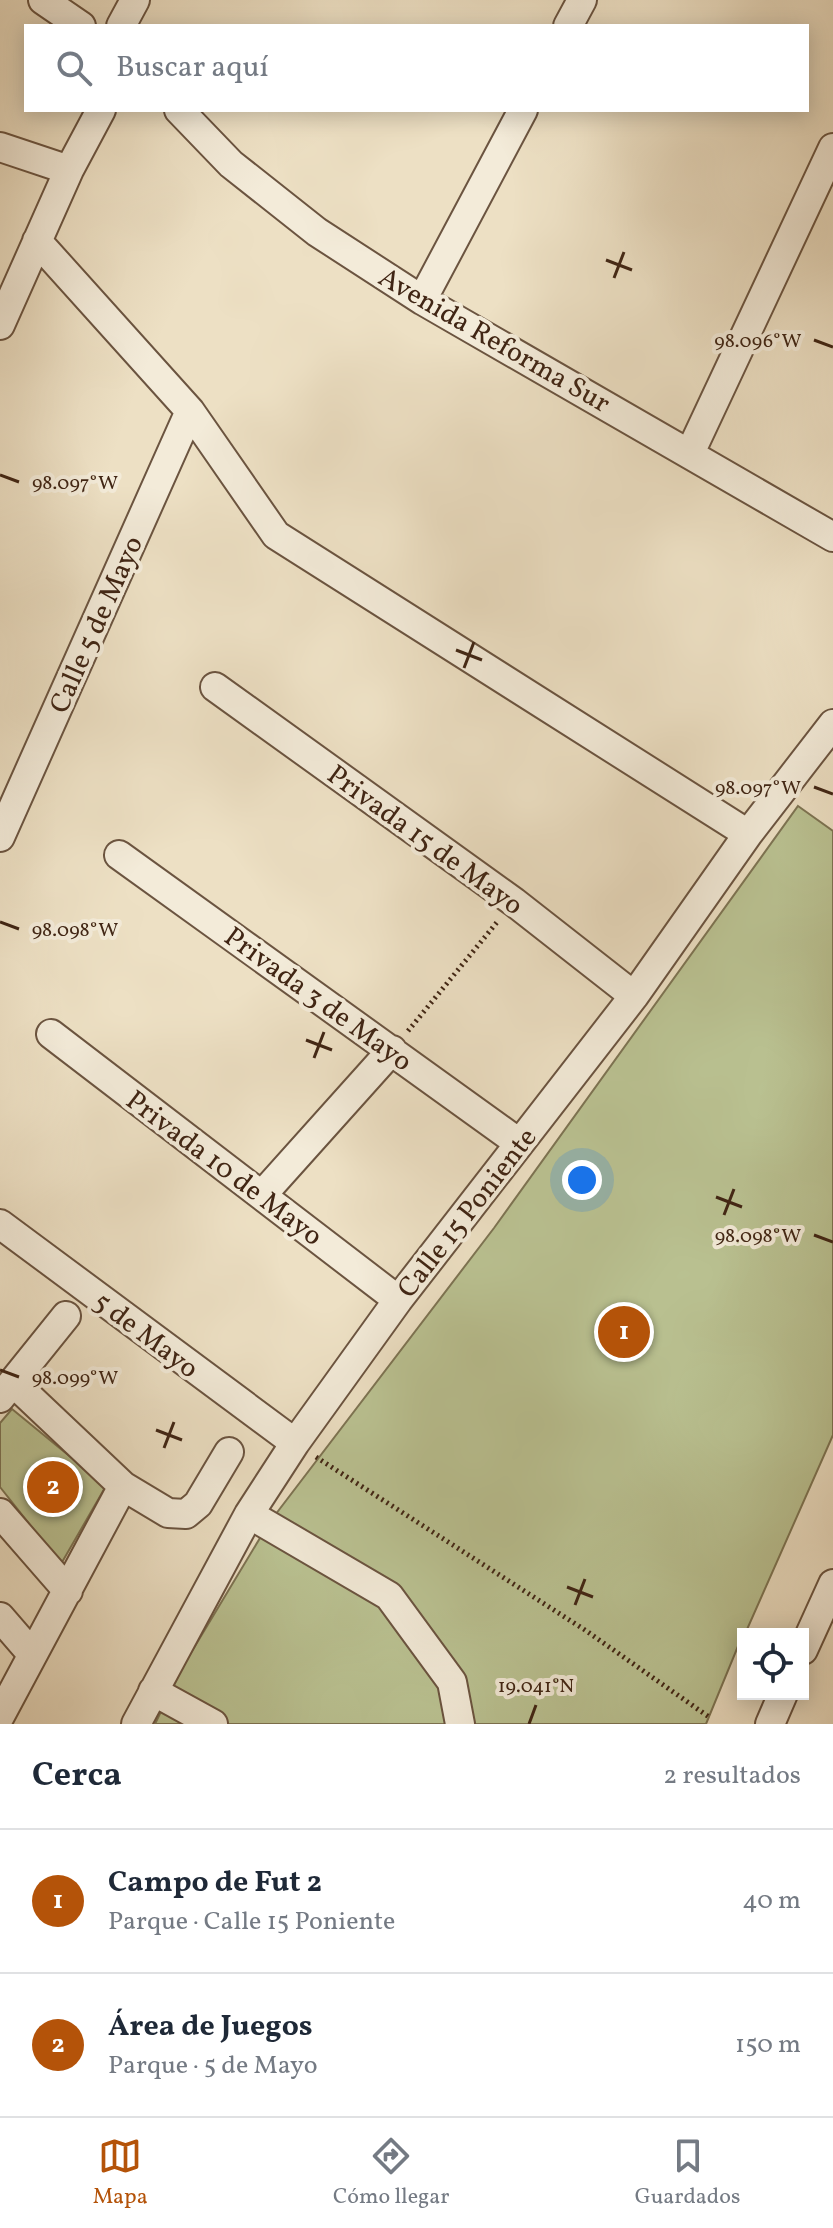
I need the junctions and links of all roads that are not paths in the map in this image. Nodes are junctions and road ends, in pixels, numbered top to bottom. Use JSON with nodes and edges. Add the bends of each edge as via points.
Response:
{"nodes":[{"id":1,"x":43,"y":0,"type":"edge"},
{"id":2,"x":135,"y":0,"type":"edge"},
{"id":3,"x":582,"y":0,"type":"edge"},
{"id":4,"x":78,"y":24,"type":"edge"},
{"id":5,"x":122,"y":24,"type":"edge"},
{"id":6,"x":569,"y":24,"type":"edge"},
{"id":7,"x":100,"y":112,"type":"edge"},
{"id":8,"x":181,"y":112,"type":"edge"},
{"id":9,"x":522,"y":112,"type":"edge"},
{"id":10,"x":0,"y":147,"type":"edge"},
{"id":11,"x":833,"y":148,"type":"edge"},
{"id":12,"x":69,"y":170,"type":"junction"},
{"id":13,"x":37,"y":241,"type":"junction"},
{"id":14,"x":422,"y":300,"type":"junction"},
{"id":15,"x":0,"y":325,"type":"edge"},
{"id":16,"x":190,"y":411,"type":"junction"},
{"id":17,"x":690,"y":453,"type":"junction"},
{"id":18,"x":833,"y":537,"type":"edge"},
{"id":19,"x":215,"y":687,"type":"dead end"},
{"id":20,"x":833,"y":724,"type":"edge"},
{"id":21,"x":748,"y":834,"type":"junction"},
{"id":22,"x":0,"y":837,"type":"edge"},
{"id":23,"x":119,"y":855,"type":"dead end"},
{"id":24,"x":634,"y":996,"type":"junction"},
{"id":25,"x":51,"y":1034,"type":"dead end"},
{"id":26,"x":392,"y":1050,"type":"junction"},
{"id":27,"x":519,"y":1143,"type":"junction"},
{"id":28,"x":262,"y":1195,"type":"junction"},
{"id":29,"x":0,"y":1224,"type":"edge"},
{"id":30,"x":398,"y":1300,"type":"junction"},
{"id":31,"x":66,"y":1316,"type":"dead end"},
{"id":32,"x":6,"y":1390,"type":"edge"},
{"id":33,"x":295,"y":1443,"type":"junction"},
{"id":34,"x":229,"y":1452,"type":"dead end"},
{"id":35,"x":123,"y":1486,"type":"junction"},
{"id":36,"x":0,"y":1513,"type":"edge"},
{"id":37,"x":249,"y":1514,"type":"junction"},
{"id":38,"x":833,"y":1584,"type":"edge"},
{"id":39,"x":68,"y":1591,"type":"junction"},
{"id":40,"x":0,"y":1617,"type":"edge"},
{"id":41,"x":809,"y":1637,"type":"edge"},
{"id":42,"x":32,"y":1654,"type":"junction"},
{"id":43,"x":153,"y":1691,"type":"junction"},
{"id":44,"x":780,"y":1700,"type":"edge"},
{"id":45,"x":0,"y":1716,"type":"edge"},
{"id":46,"x":136,"y":1724,"type":"edge"},
{"id":47,"x":213,"y":1724,"type":"edge"},
{"id":48,"x":460,"y":1724,"type":"edge"},
{"id":49,"x":770,"y":1724,"type":"edge"}],
"edges":[{"from":1,"to":4,"type":"street"},
{"from":2,"to":5,"type":"street"},
{"from":3,"to":6,"type":"street"},
{"from":7,"to":12,"type":"street"},
{"from":8,"to":14,"type":"street","name":"Avenida Reforma Sur","via":[[231,164],[317,232]]},
{"from":9,"to":14,"type":"street"},
{"from":10,"to":12,"type":"street"},
{"from":11,"to":17,"type":"street"},
{"from":12,"to":13,"type":"street"},
{"from":13,"to":15,"type":"street"},
{"from":13,"to":16,"type":"street"},
{"from":14,"to":17,"type":"street","name":"Avenida Reforma Sur"},
{"from":16,"to":21,"type":"street","via":[[276,535]]},
{"from":16,"to":22,"type":"street","name":"Calle 5 de Mayo"},
{"from":17,"to":18,"type":"street","name":"Avenida Reforma Sur"},
{"from":19,"to":24,"type":"street","name":"Privada 15 de Mayo","via":[[514,902]]},
{"from":20,"to":21,"type":"street","name":"Calle 15 Poniente"},
{"from":21,"to":24,"type":"street","name":"Calle 15 Poniente"},
{"from":23,"to":26,"type":"street","name":"Privada 3 de Mayo"},
{"from":24,"to":27,"type":"street","name":"Calle 15 Poniente"},
{"from":25,"to":28,"type":"street","name":"Privada 10 de Mayo"},
{"from":26,"to":27,"type":"street","name":"Privada 3 de Mayo"},
{"from":26,"to":28,"type":"street"},
{"from":27,"to":30,"type":"street","name":"Calle 15 Poniente"},
{"from":28,"to":30,"type":"street","name":"Privada 10 de Mayo"},
{"from":29,"to":33,"type":"street","name":"5 de Mayo"},
{"from":30,"to":33,"type":"street","name":"Calle 15 Poniente"},
{"from":31,"to":32,"type":"street"},
{"from":32,"to":35,"type":"street"},
{"from":33,"to":37,"type":"street","name":"Calle 15 Poniente"},
{"from":34,"to":35,"type":"street","via":[[198,1504],[186,1514],[168,1513]]},
{"from":35,"to":39,"type":"street"},
{"from":36,"to":39,"type":"street"},
{"from":37,"to":43,"type":"street","name":"Calle 15 Poniente"},
{"from":37,"to":48,"type":"street","via":[[389,1596],[452,1682]]},
{"from":38,"to":41,"type":"street"},
{"from":39,"to":42,"type":"street"},
{"from":40,"to":42,"type":"street"},
{"from":42,"to":45,"type":"street"},
{"from":43,"to":46,"type":"street","name":"Calle 15 Poniente"},
{"from":43,"to":47,"type":"street"},
{"from":44,"to":49,"type":"street"}]}
